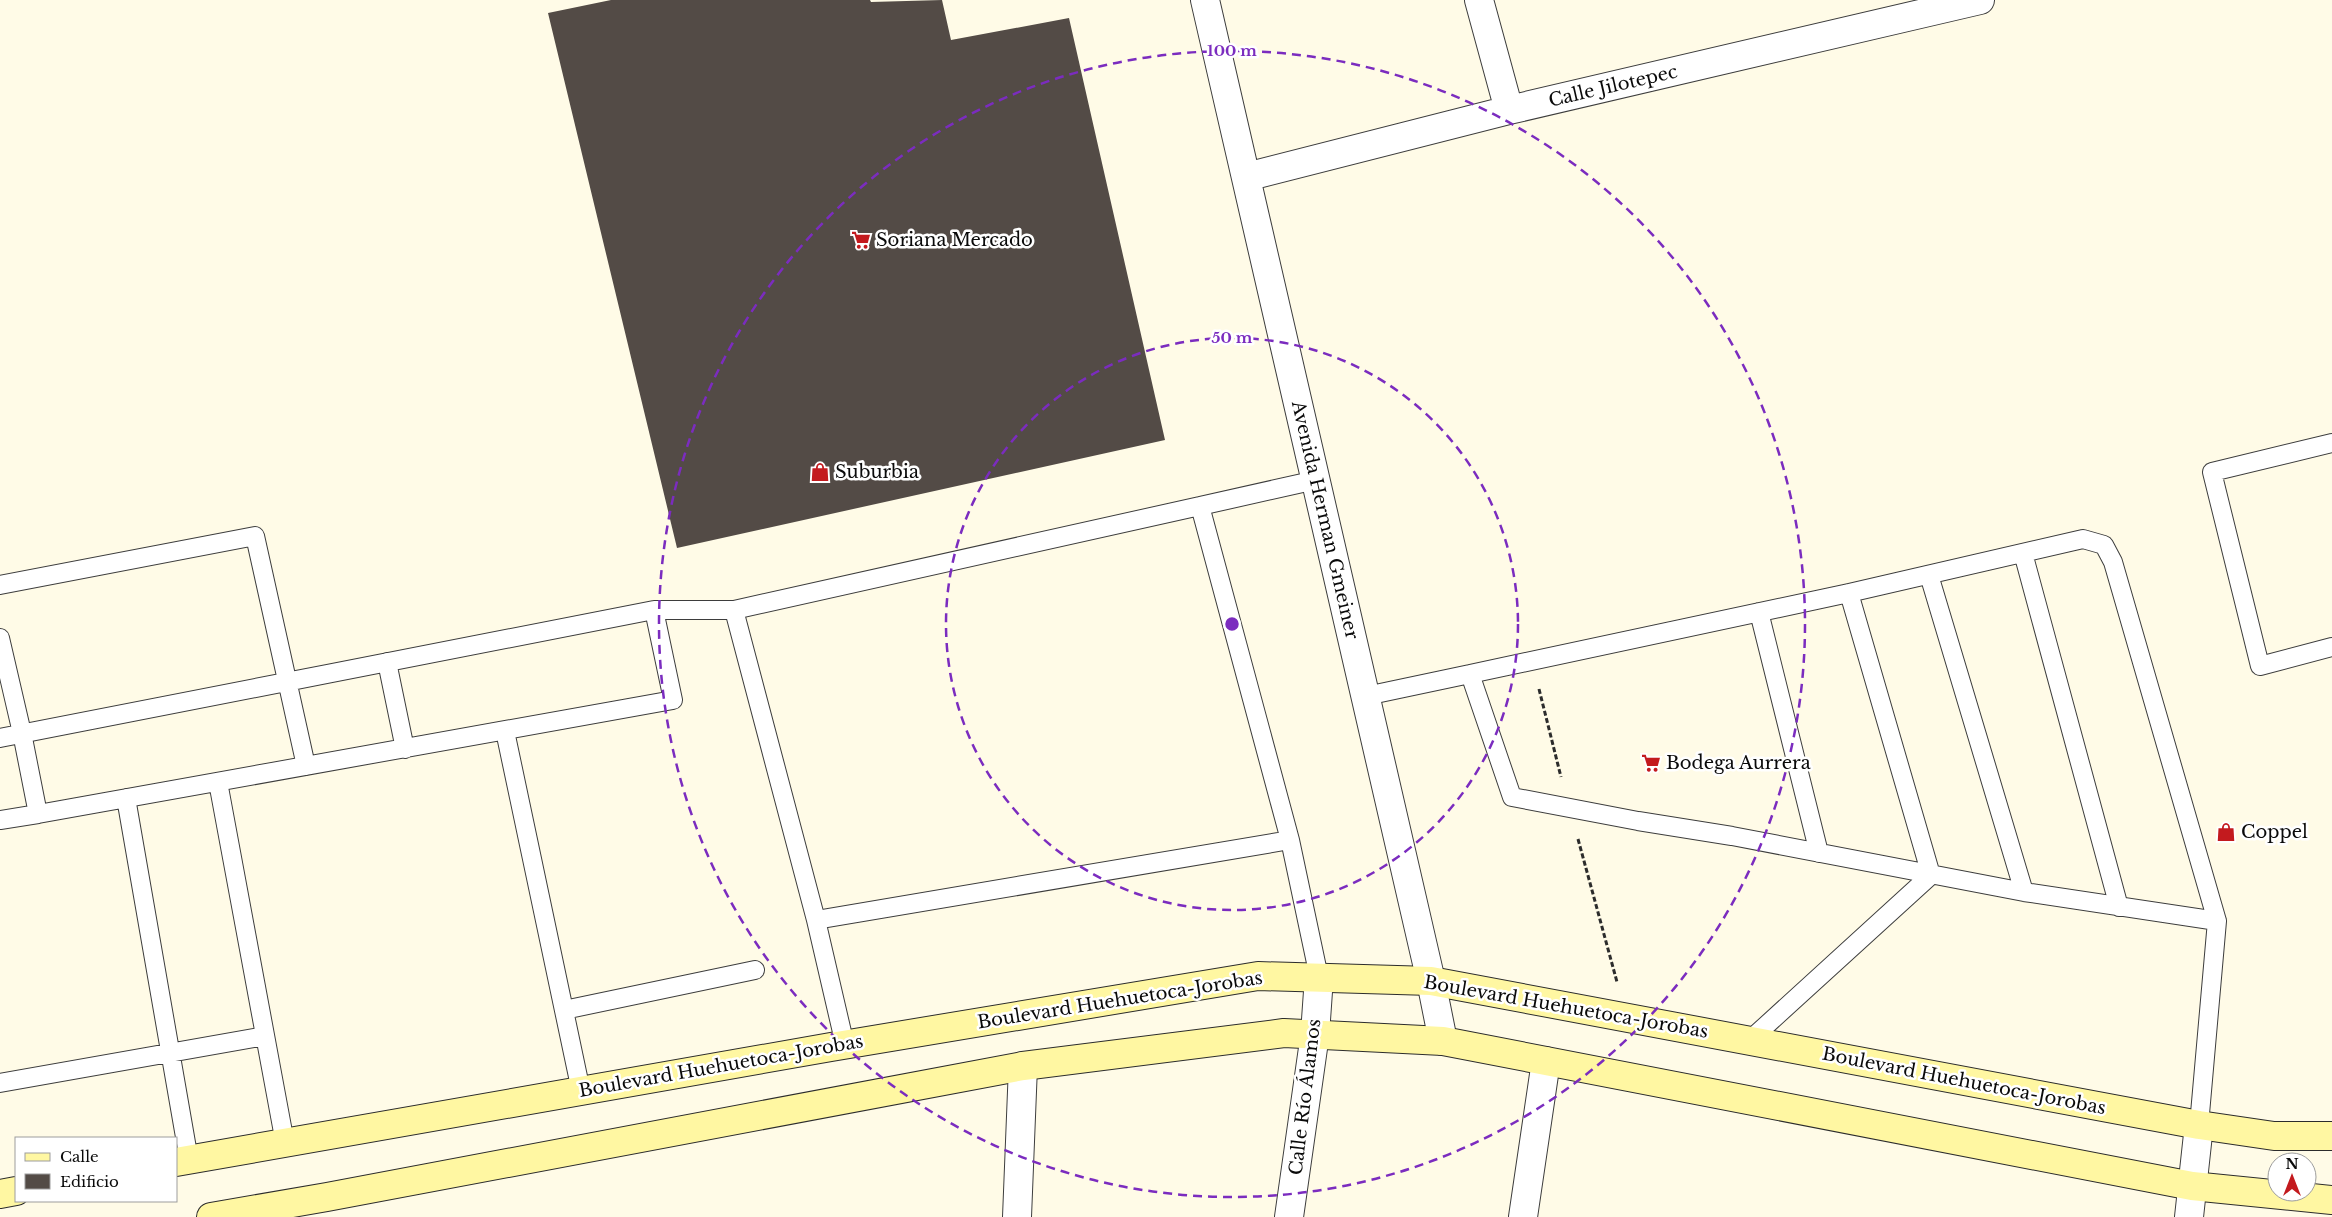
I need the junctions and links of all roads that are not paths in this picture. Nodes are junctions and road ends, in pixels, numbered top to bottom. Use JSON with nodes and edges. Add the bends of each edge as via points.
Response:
{"nodes":[{"id":1,"x":1205,"y":0,"type":"edge"},
{"id":2,"x":1480,"y":0,"type":"edge"},
{"id":3,"x":1980,"y":0,"type":"edge"},
{"id":4,"x":1509,"y":110,"type":"junction"},
{"id":5,"x":1246,"y":177,"type":"junction"},
{"id":6,"x":2331,"y":446,"type":"edge"},
{"id":7,"x":1316,"y":480,"type":"junction"},
{"id":8,"x":1200,"y":506,"type":"junction"},
{"id":9,"x":2023,"y":553,"type":"junction"},
{"id":10,"x":1929,"y":575,"type":"junction"},
{"id":11,"x":0,"y":585,"type":"edge"},
{"id":12,"x":1849,"y":593,"type":"junction"},
{"id":13,"x":654,"y":610,"type":"junction"},
{"id":14,"x":734,"y":610,"type":"junction"},
{"id":15,"x":1759,"y":612,"type":"junction"},
{"id":16,"x":0,"y":638,"type":"edge"},
{"id":17,"x":2332,"y":648,"type":"edge"},
{"id":18,"x":387,"y":662,"type":"junction"},
{"id":19,"x":1470,"y":674,"type":"junction"},
{"id":20,"x":288,"y":681,"type":"junction"},
{"id":21,"x":1366,"y":696,"type":"junction"},
{"id":22,"x":505,"y":731,"type":"junction"},
{"id":23,"x":22,"y":733,"type":"junction"},
{"id":24,"x":0,"y":738,"type":"edge"},
{"id":25,"x":405,"y":748,"type":"junction"},
{"id":26,"x":306,"y":766,"type":"junction"},
{"id":27,"x":218,"y":782,"type":"junction"},
{"id":28,"x":126,"y":798,"type":"junction"},
{"id":29,"x":38,"y":814,"type":"junction"},
{"id":30,"x":0,"y":820,"type":"edge"},
{"id":31,"x":1290,"y":840,"type":"junction"},
{"id":32,"x":1819,"y":852,"type":"junction"},
{"id":33,"x":1931,"y":875,"type":"junction"},
{"id":34,"x":2024,"y":892,"type":"junction"},
{"id":35,"x":2119,"y":907,"type":"junction"},
{"id":36,"x":816,"y":920,"type":"junction"},
{"id":37,"x":2217,"y":921,"type":"junction"},
{"id":38,"x":754,"y":970,"type":"dead end"},
{"id":39,"x":1319,"y":977,"type":"junction"},
{"id":40,"x":1431,"y":981,"type":"junction"},
{"id":41,"x":564,"y":1010,"type":"junction"},
{"id":42,"x":1315,"y":1034,"type":"junction"},
{"id":43,"x":265,"y":1036,"type":"junction"},
{"id":44,"x":1750,"y":1040,"type":"junction"},
{"id":45,"x":1443,"y":1041,"type":"junction"},
{"id":46,"x":844,"y":1045,"type":"junction"},
{"id":47,"x":170,"y":1054,"type":"junction"},
{"id":48,"x":1546,"y":1061,"type":"junction"},
{"id":49,"x":1023,"y":1066,"type":"junction"},
{"id":50,"x":0,"y":1083,"type":"edge"},
{"id":51,"x":580,"y":1091,"type":"junction"},
{"id":52,"x":2199,"y":1125,"type":"junction"},
{"id":53,"x":2332,"y":1136,"type":"edge"},
{"id":54,"x":285,"y":1143,"type":"junction"},
{"id":55,"x":183,"y":1161,"type":"edge"},
{"id":56,"x":2192,"y":1186,"type":"junction"},
{"id":57,"x":15,"y":1191,"type":"edge"},
{"id":58,"x":0,"y":1194,"type":"edge"},
{"id":59,"x":2332,"y":1200,"type":"edge"},
{"id":60,"x":262,"y":1213,"type":"edge"},
{"id":61,"x":211,"y":1217,"type":"edge"},
{"id":62,"x":1017,"y":1217,"type":"edge"},
{"id":63,"x":1289,"y":1217,"type":"edge"},
{"id":64,"x":1522,"y":1217,"type":"edge"},
{"id":65,"x":2189,"y":1217,"type":"edge"}],
"edges":[{"from":1,"to":5,"type":"street","name":"Avenida Herman Gmeiner"},
{"from":2,"to":4,"type":"street"},
{"from":3,"to":4,"type":"street","name":"Calle Jilotepec"},
{"from":4,"to":5,"type":"street","name":"Calle Jilotepec"},
{"from":5,"to":7,"type":"street","name":"Avenida Herman Gmeiner"},
{"from":6,"to":17,"type":"lane","via":[[2212,472],[2260,666]]},
{"from":7,"to":8,"type":"lane"},
{"from":7,"to":21,"type":"street","name":"Avenida Herman Gmeiner"},
{"from":8,"to":14,"type":"lane"},
{"from":8,"to":31,"type":"lane"},
{"from":9,"to":10,"type":"lane"},
{"from":9,"to":35,"type":"lane"},
{"from":9,"to":37,"type":"lane","via":[[2083,539],[2104,545],[2113,562]]},
{"from":10,"to":12,"type":"lane"},
{"from":10,"to":34,"type":"lane"},
{"from":11,"to":20,"type":"lane","via":[[255,536]]},
{"from":12,"to":15,"type":"lane"},
{"from":12,"to":33,"type":"lane"},
{"from":13,"to":14,"type":"lane"},
{"from":13,"to":18,"type":"lane"},
{"from":13,"to":22,"type":"lane","via":[[673,700]]},
{"from":14,"to":36,"type":"lane"},
{"from":15,"to":19,"type":"lane"},
{"from":15,"to":32,"type":"lane"},
{"from":16,"to":23,"type":"lane"},
{"from":18,"to":20,"type":"lane"},
{"from":18,"to":25,"type":"lane"},
{"from":19,"to":21,"type":"lane"},
{"from":19,"to":32,"type":"lane","via":[[1512,797]]},
{"from":20,"to":23,"type":"lane"},
{"from":20,"to":26,"type":"lane"},
{"from":21,"to":40,"type":"street","name":"Avenida Herman Gmeiner"},
{"from":22,"to":25,"type":"lane"},
{"from":22,"to":41,"type":"lane"},
{"from":23,"to":24,"type":"lane"},
{"from":23,"to":29,"type":"lane"},
{"from":25,"to":26,"type":"lane"},
{"from":26,"to":27,"type":"lane"},
{"from":27,"to":28,"type":"lane"},
{"from":27,"to":43,"type":"lane"},
{"from":28,"to":29,"type":"lane"},
{"from":28,"to":47,"type":"lane"},
{"from":29,"to":30,"type":"lane"},
{"from":31,"to":36,"type":"lane"},
{"from":31,"to":39,"type":"lane"},
{"from":32,"to":33,"type":"lane"},
{"from":33,"to":34,"type":"lane"},
{"from":33,"to":44,"type":"lane"},
{"from":34,"to":35,"type":"lane"},
{"from":35,"to":37,"type":"lane"},
{"from":36,"to":46,"type":"lane"},
{"from":37,"to":52,"type":"lane"},
{"from":38,"to":41,"type":"lane"},
{"from":39,"to":40,"type":"main road","name":"Boulevard Huehuetoca-Jorobas"},
{"from":39,"to":42,"type":"street","name":"Calle Río Álamos"},
{"from":39,"to":46,"type":"main road","name":"Boulevard Huehuetoca-Jorobas","via":[[1258,976]]},
{"from":40,"to":44,"type":"main road","name":"Boulevard Huehuetoca-Jorobas"},
{"from":40,"to":45,"type":"street","name":"Avenida Herman Gmeiner"},
{"from":41,"to":51,"type":"lane"},
{"from":42,"to":45,"type":"main road"},
{"from":42,"to":49,"type":"main road","via":[[1284,1033]]},
{"from":42,"to":63,"type":"street","name":"Calle Río Álamos"},
{"from":43,"to":47,"type":"lane"},
{"from":43,"to":54,"type":"lane"},
{"from":44,"to":52,"type":"main road","name":"Boulevard Huehuetoca-Jorobas"},
{"from":45,"to":48,"type":"main road"},
{"from":46,"to":51,"type":"main road","name":"Boulevard Huehuetoca-Jorobas"},
{"from":47,"to":50,"type":"lane"},
{"from":47,"to":55,"type":"lane"},
{"from":48,"to":56,"type":"main road"},
{"from":48,"to":64,"type":"street"},
{"from":49,"to":60,"type":"main road"},
{"from":49,"to":62,"type":"street"},
{"from":51,"to":54,"type":"main road","name":"Boulevard Huehuetoca-Jorobas"},
{"from":52,"to":53,"type":"main road","name":"Boulevard Huehuetoca-Jorobas","via":[[2274,1136]]},
{"from":52,"to":56,"type":"street"},
{"from":54,"to":55,"type":"main road","name":"Boulevard Huehuetoca-Jorobas"},
{"from":56,"to":59,"type":"main road"},
{"from":56,"to":65,"type":"street"},
{"from":57,"to":58,"type":"main road"},
{"from":60,"to":61,"type":"main road"}]}
